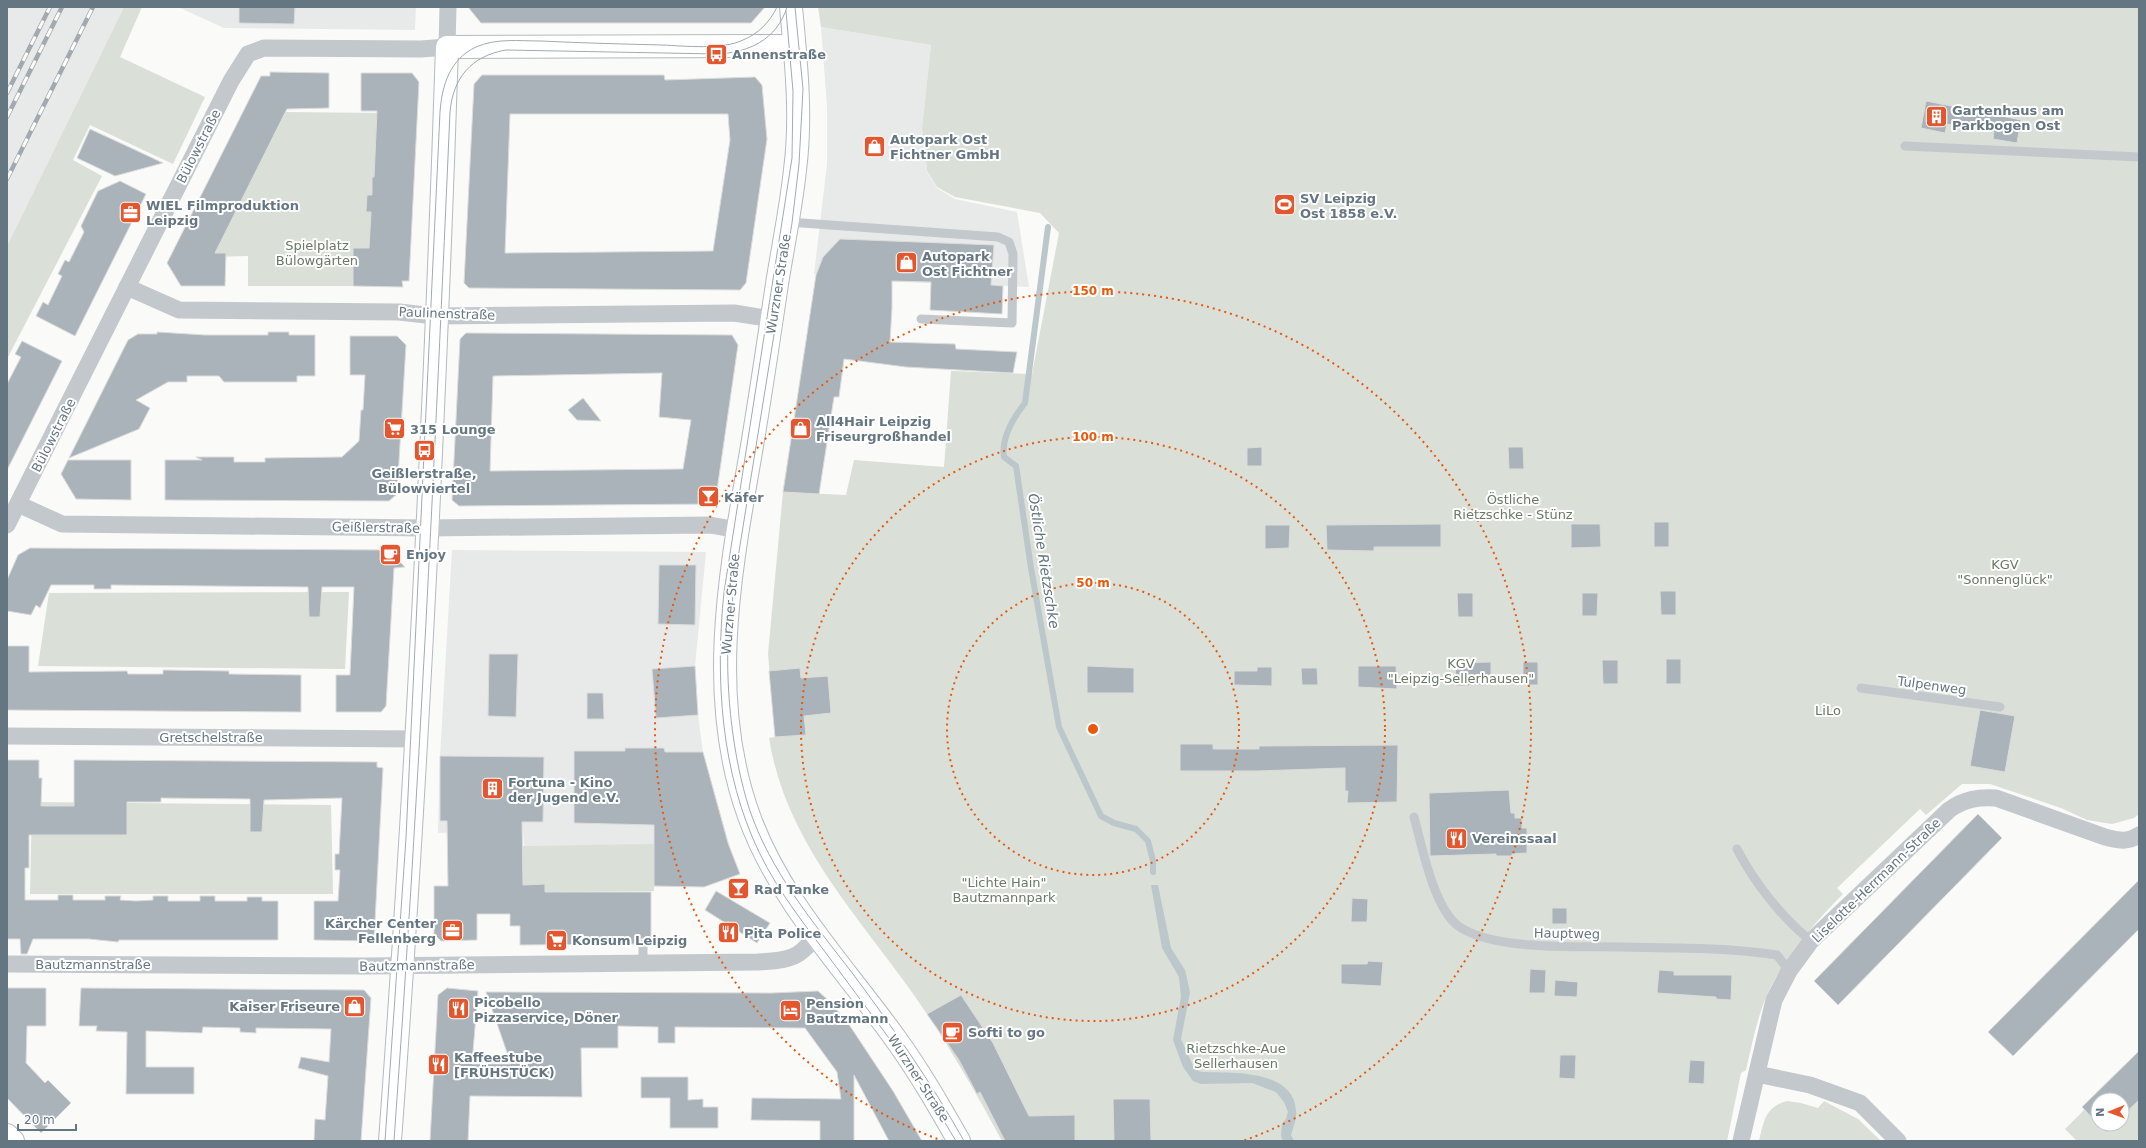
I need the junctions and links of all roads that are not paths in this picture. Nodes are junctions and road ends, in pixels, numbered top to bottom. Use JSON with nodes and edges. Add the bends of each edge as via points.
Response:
{"nodes":[{"id":1,"x":448,"y":7,"type":"edge"},
{"id":2,"x":791,"y":7,"type":"edge"},
{"id":3,"x":794,"y":46,"type":"junction"},
{"id":4,"x":447,"y":47,"type":"junction"},
{"id":5,"x":1905,"y":146,"type":"dead end"},
{"id":6,"x":2139,"y":157,"type":"edge"},
{"id":7,"x":788,"y":222,"type":"junction"},
{"id":8,"x":127,"y":287,"type":"junction"},
{"id":9,"x":435,"y":316,"type":"junction"},
{"id":10,"x":772,"y":319,"type":"junction"},
{"id":11,"x":921,"y":319,"type":"dead end"},
{"id":12,"x":18,"y":504,"type":"junction"},
{"id":13,"x":7,"y":526,"type":"edge"},
{"id":14,"x":427,"y":528,"type":"junction"},
{"id":15,"x":738,"y":530,"type":"junction"},
{"id":16,"x":1861,"y":688,"type":"dead end"},
{"id":17,"x":2000,"y":707,"type":"dead end"},
{"id":18,"x":7,"y":736,"type":"edge"},
{"id":19,"x":415,"y":739,"type":"junction"},
{"id":20,"x":1414,"y":816,"type":"dead end"},
{"id":21,"x":2139,"y":836,"type":"edge"},
{"id":22,"x":1737,"y":849,"type":"dead end"},
{"id":23,"x":818,"y":935,"type":"junction"},
{"id":24,"x":1811,"y":941,"type":"junction"},
{"id":25,"x":643,"y":944,"type":"dead end"},
{"id":26,"x":643,"y":962,"type":"junction"},
{"id":27,"x":7,"y":964,"type":"edge"},
{"id":28,"x":403,"y":965,"type":"junction"},
{"id":29,"x":1789,"y":971,"type":"junction"},
{"id":30,"x":1757,"y":1074,"type":"junction"},
{"id":31,"x":7,"y":1135,"type":"edge"},
{"id":32,"x":13,"y":1141,"type":"edge"},
{"id":33,"x":390,"y":1141,"type":"edge"},
{"id":34,"x":959,"y":1141,"type":"edge"},
{"id":35,"x":1741,"y":1141,"type":"edge"},
{"id":36,"x":1898,"y":1141,"type":"edge"}],
"edges":[{"from":1,"to":4,"type":"street"},
{"from":2,"to":3,"type":"main road","name":"Wurzner Straße"},
{"from":3,"to":4,"type":"main road"},
{"from":3,"to":7,"type":"main road","name":"Wurzner Straße","via":[[798,90],[796,151]]},
{"from":4,"to":8,"type":"street","name":"Bülowstraße","via":[[264,48],[248,54],[231,81]]},
{"from":4,"to":9,"type":"main road"},
{"from":5,"to":6,"type":"lane"},
{"from":7,"to":10,"type":"main road","name":"Wurzner Straße"},
{"from":7,"to":11,"type":"lane","via":[[998,237],[1009,242],[1013,254],[1012,323]]},
{"from":8,"to":9,"type":"street","name":"Paulinenstraße","via":[[179,310],[399,312]]},
{"from":8,"to":12,"type":"street","name":"Bülowstraße"},
{"from":9,"to":10,"type":"street","name":"Paulinenstraße","via":[[734,313]]},
{"from":9,"to":14,"type":"main road"},
{"from":10,"to":15,"type":"main road","name":"Wurzner Straße"},
{"from":12,"to":13,"type":"street","name":"Bülowstraße"},
{"from":12,"to":14,"type":"street","name":"Geißlerstraße","via":[[62,524]]},
{"from":14,"to":15,"type":"street","name":"Geißlerstraße","via":[[710,525]]},
{"from":14,"to":19,"type":"main road"},
{"from":15,"to":23,"type":"main road","name":"Wurzner Straße","via":[[724,646],[730,738],[739,788],[768,859],[791,898]]},
{"from":16,"to":17,"type":"lane","name":"Tulpenweg"},
{"from":18,"to":19,"type":"street","name":"Gretschelstraße"},
{"from":19,"to":28,"type":"main road"},
{"from":20,"to":29,"type":"lane","name":"Hauptweg","via":[[1426,863],[1443,907],[1456,924],[1469,932],[1527,945],[1741,950],[1777,955]]},
{"from":21,"to":24,"type":"street","name":"Liselotte-Herrmann-Straße","via":[[2132,840],[2117,840],[2005,800],[1987,797],[1969,799],[1945,813]]},
{"from":22,"to":24,"type":"lane","via":[[1751,876],[1800,933]]},
{"from":23,"to":26,"type":"street","name":"Bautzmannstraße","via":[[801,952],[776,961]]},
{"from":23,"to":34,"type":"main road","name":"Wurzner Straße","via":[[907,1054]]},
{"from":24,"to":29,"type":"street","name":"Liselotte-Herrmann-Straße"},
{"from":25,"to":26,"type":"lane"},
{"from":26,"to":28,"type":"street","name":"Bautzmannstraße"},
{"from":27,"to":28,"type":"street","name":"Bautzmannstraße"},
{"from":28,"to":33,"type":"main road"},
{"from":29,"to":30,"type":"street","name":"Liselotte-Herrmann-Straße","via":[[1774,1000]]},
{"from":30,"to":35,"type":"street","name":"Liselotte-Herrmann-Straße"},
{"from":30,"to":36,"type":"street","via":[[1810,1086],[1860,1103]]},
{"from":31,"to":32,"type":"main road"}]}
